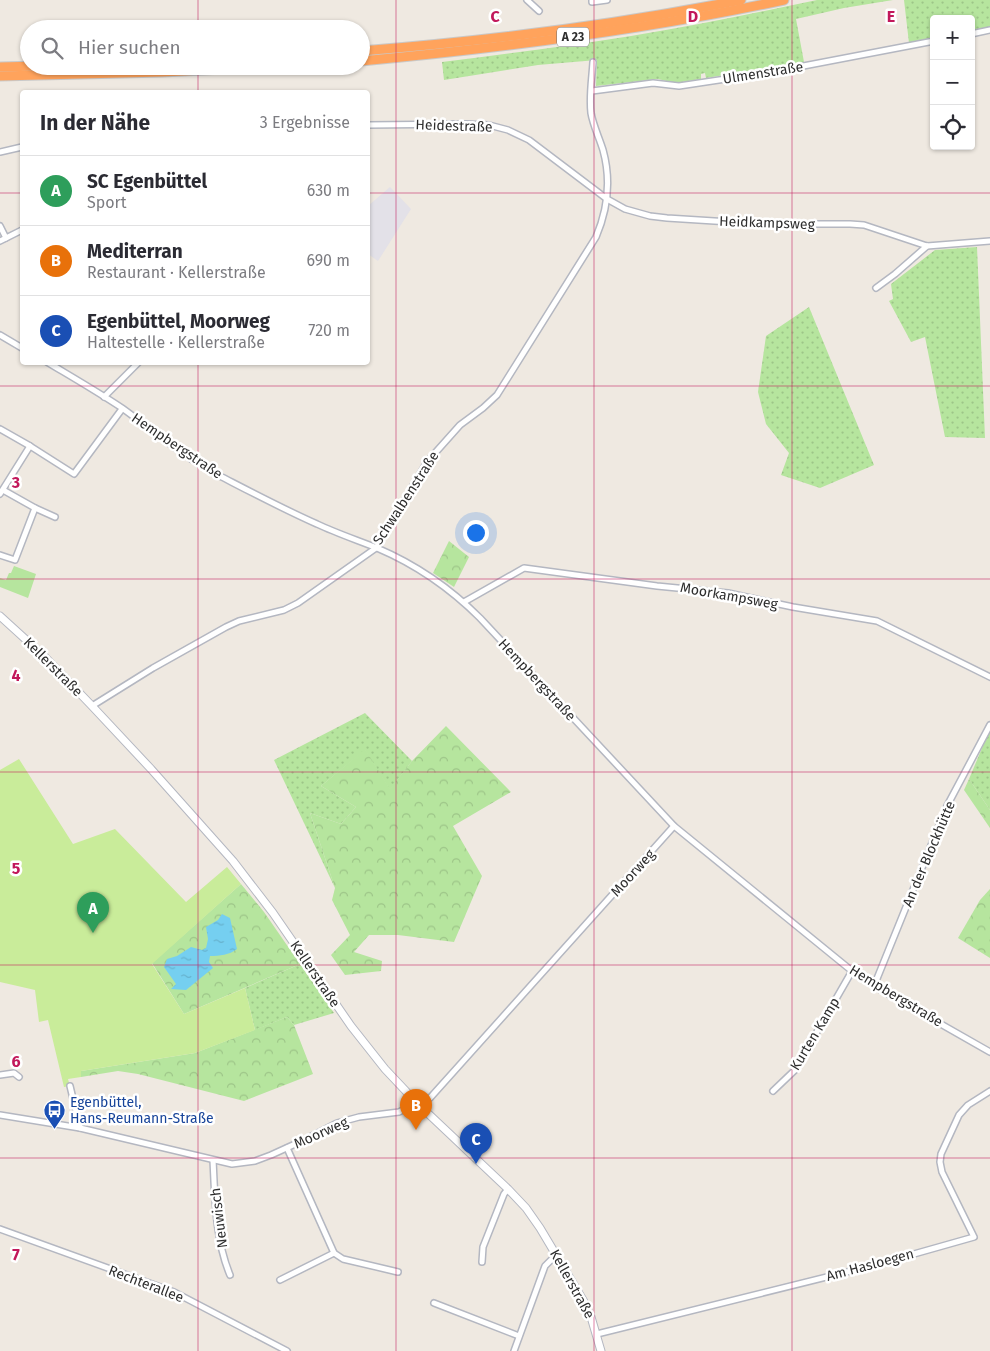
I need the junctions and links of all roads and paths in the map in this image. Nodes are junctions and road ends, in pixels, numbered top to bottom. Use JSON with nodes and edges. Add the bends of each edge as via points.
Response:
{"nodes":[{"id":1,"x":528,"y":0,"type":"edge"},
{"id":2,"x":592,"y":0,"type":"edge"},
{"id":3,"x":607,"y":0,"type":"edge"},
{"id":4,"x":741,"y":0,"type":"edge"},
{"id":5,"x":784,"y":0,"type":"edge"},
{"id":6,"x":539,"y":11,"type":"dead end"},
{"id":7,"x":990,"y":30,"type":"edge"},
{"id":8,"x":975,"y":33,"type":"edge"},
{"id":9,"x":930,"y":42,"type":"edge"},
{"id":10,"x":370,"y":51,"type":"edge"},
{"id":11,"x":370,"y":60,"type":"edge"},
{"id":12,"x":593,"y":62,"type":"dead end"},
{"id":13,"x":20,"y":66,"type":"edge"},
{"id":14,"x":0,"y":67,"type":"edge"},
{"id":15,"x":40,"y":75,"type":"edge"},
{"id":16,"x":0,"y":76,"type":"edge"},
{"id":17,"x":592,"y":91,"type":"junction"},
{"id":18,"x":370,"y":126,"type":"edge"},
{"id":19,"x":20,"y":147,"type":"edge"},
{"id":20,"x":0,"y":152,"type":"edge"},
{"id":21,"x":607,"y":199,"type":"junction"},
{"id":22,"x":0,"y":226,"type":"edge"},
{"id":23,"x":20,"y":231,"type":"edge"},
{"id":24,"x":3,"y":239,"type":"edge"},
{"id":25,"x":990,"y":241,"type":"edge"},
{"id":26,"x":928,"y":246,"type":"junction"},
{"id":27,"x":876,"y":288,"type":"dead end"},
{"id":28,"x":0,"y":335,"type":"edge"},
{"id":29,"x":20,"y":347,"type":"edge"},
{"id":30,"x":52,"y":365,"type":"edge"},
{"id":31,"x":136,"y":365,"type":"edge"},
{"id":32,"x":104,"y":397,"type":"junction"},
{"id":33,"x":122,"y":409,"type":"junction"},
{"id":34,"x":0,"y":429,"type":"edge"},
{"id":35,"x":30,"y":446,"type":"junction"},
{"id":36,"x":1,"y":492,"type":"edge"},
{"id":37,"x":35,"y":508,"type":"junction"},
{"id":38,"x":55,"y":517,"type":"dead end"},
{"id":39,"x":376,"y":548,"type":"junction"},
{"id":40,"x":0,"y":555,"type":"edge"},
{"id":41,"x":464,"y":602,"type":"junction"},
{"id":42,"x":0,"y":616,"type":"edge"},
{"id":43,"x":990,"y":677,"type":"edge"},
{"id":44,"x":92,"y":706,"type":"junction"},
{"id":45,"x":990,"y":725,"type":"edge"},
{"id":46,"x":674,"y":826,"type":"junction"},
{"id":47,"x":852,"y":971,"type":"junction"},
{"id":48,"x":874,"y":986,"type":"junction"},
{"id":49,"x":990,"y":1052,"type":"edge"},
{"id":50,"x":0,"y":1075,"type":"edge"},
{"id":51,"x":18,"y":1077,"type":"dead end"},
{"id":52,"x":70,"y":1086,"type":"dead end"},
{"id":53,"x":772,"y":1091,"type":"dead end"},
{"id":54,"x":990,"y":1091,"type":"edge"},
{"id":55,"x":418,"y":1104,"type":"junction"},
{"id":56,"x":0,"y":1115,"type":"edge"},
{"id":57,"x":80,"y":1128,"type":"junction"},
{"id":58,"x":287,"y":1148,"type":"junction"},
{"id":59,"x":214,"y":1160,"type":"junction"},
{"id":60,"x":508,"y":1189,"type":"junction"},
{"id":61,"x":0,"y":1229,"type":"edge"},
{"id":62,"x":334,"y":1253,"type":"junction"},
{"id":63,"x":557,"y":1256,"type":"junction"},
{"id":64,"x":482,"y":1262,"type":"dead end"},
{"id":65,"x":398,"y":1272,"type":"dead end"},
{"id":66,"x":230,"y":1275,"type":"dead end"},
{"id":67,"x":280,"y":1280,"type":"dead end"},
{"id":68,"x":434,"y":1303,"type":"dead end"},
{"id":69,"x":597,"y":1334,"type":"junction"},
{"id":70,"x":519,"y":1336,"type":"junction"},
{"id":71,"x":287,"y":1351,"type":"edge"},
{"id":72,"x":514,"y":1351,"type":"edge"},
{"id":73,"x":601,"y":1351,"type":"edge"}],
"edges":[{"from":1,"to":6,"type":"street"},
{"from":2,"to":3,"type":"street"},
{"from":4,"to":10,"type":"highway","number":"A 23","via":[[564,29]]},
{"from":5,"to":11,"type":"highway","number":"A 23","via":[[600,34]]},
{"from":7,"to":8,"type":"street"},
{"from":9,"to":17,"type":"street","name":"Ulmenstraße","via":[[679,86],[653,83]]},
{"from":12,"to":17,"type":"street","name":"Schwalbenstraße"},
{"from":13,"to":14,"type":"highway"},
{"from":15,"to":16,"type":"highway"},
{"from":17,"to":21,"type":"street","name":"Schwalbenstraße","via":[[592,115],[607,167]]},
{"from":18,"to":21,"type":"street","name":"Heidestraße","via":[[466,124],[508,130],[529,140]]},
{"from":19,"to":20,"type":"street"},
{"from":21,"to":26,"type":"street","name":"Heidkampsweg","via":[[625,209],[667,218],[864,225]]},
{"from":21,"to":39,"type":"street","name":"Schwalbenstraße","via":[[596,237],[497,395],[460,425],[426,462]]},
{"from":22,"to":24,"type":"street"},
{"from":23,"to":24,"type":"street"},
{"from":25,"to":26,"type":"street","name":"Heidkampsweg"},
{"from":26,"to":27,"type":"street"},
{"from":28,"to":29,"type":"street"},
{"from":30,"to":32,"type":"street","name":"Hempbergstraße"},
{"from":31,"to":32,"type":"street"},
{"from":32,"to":33,"type":"street","name":"Hempbergstraße"},
{"from":33,"to":35,"type":"street","via":[[74,474]]},
{"from":33,"to":39,"type":"street","name":"Hempbergstraße","via":[[176,449],[217,474],[316,524]]},
{"from":34,"to":35,"type":"street"},
{"from":35,"to":36,"type":"street"},
{"from":36,"to":37,"type":"street"},
{"from":37,"to":38,"type":"street"},
{"from":37,"to":40,"type":"street","via":[[15,560]]},
{"from":39,"to":41,"type":"street","name":"Hempbergstraße","via":[[428,574]]},
{"from":39,"to":44,"type":"street","name":"Schwalbenstraße","via":[[298,603],[226,627]]},
{"from":41,"to":43,"type":"street","name":"Moorkampsweg","via":[[524,568],[728,593],[793,608],[877,621]]},
{"from":41,"to":46,"type":"street","name":"Hempbergstraße"},
{"from":42,"to":44,"type":"main road","name":"Kellerstraße"},
{"from":44,"to":55,"type":"main road","name":"Kellerstraße","via":[[232,860],[273,913],[355,1032]]},
{"from":45,"to":48,"type":"street","name":"An der Blockhütte","via":[[948,806]]},
{"from":46,"to":47,"type":"street","name":"Hempbergstraße"},
{"from":46,"to":55,"type":"street","name":"Moorweg","via":[[430,1098]]},
{"from":47,"to":48,"type":"street","name":"Hempbergstraße"},
{"from":47,"to":53,"type":"street","name":"Kurten Kamp","via":[[795,1070]]},
{"from":48,"to":49,"type":"street","name":"Hempbergstraße"},
{"from":50,"to":51,"type":"street","via":[[14,1073]]},
{"from":52,"to":57,"type":"street"},
{"from":54,"to":69,"type":"street","name":"Am Hasloegen","via":[[968,1104],[959,1115],[940,1162],[974,1237]]},
{"from":55,"to":58,"type":"street","name":"Moorweg","via":[[399,1112],[337,1122]]},
{"from":55,"to":60,"type":"main road","name":"Kellerstraße"},
{"from":56,"to":57,"type":"street","name":"Moorweg"},
{"from":57,"to":59,"type":"street","name":"Moorweg"},
{"from":58,"to":59,"type":"street","name":"Moorweg","via":[[255,1161],[232,1164]]},
{"from":58,"to":62,"type":"street"},
{"from":59,"to":66,"type":"street","name":"Neuwisch","via":[[216,1208],[224,1260]]},
{"from":60,"to":63,"type":"main road","name":"Kellerstraße","via":[[532,1217]]},
{"from":60,"to":64,"type":"street","via":[[483,1247]]},
{"from":61,"to":71,"type":"street","name":"Rechterallee","via":[[174,1292]]},
{"from":62,"to":65,"type":"street","via":[[343,1259]]},
{"from":62,"to":67,"type":"street"},
{"from":63,"to":69,"type":"main road","name":"Kellerstraße","via":[[592,1317]]},
{"from":63,"to":70,"type":"street","via":[[545,1266]]},
{"from":68,"to":70,"type":"street"},
{"from":69,"to":73,"type":"main road","name":"Kellerstraße"},
{"from":70,"to":72,"type":"street"}]}
